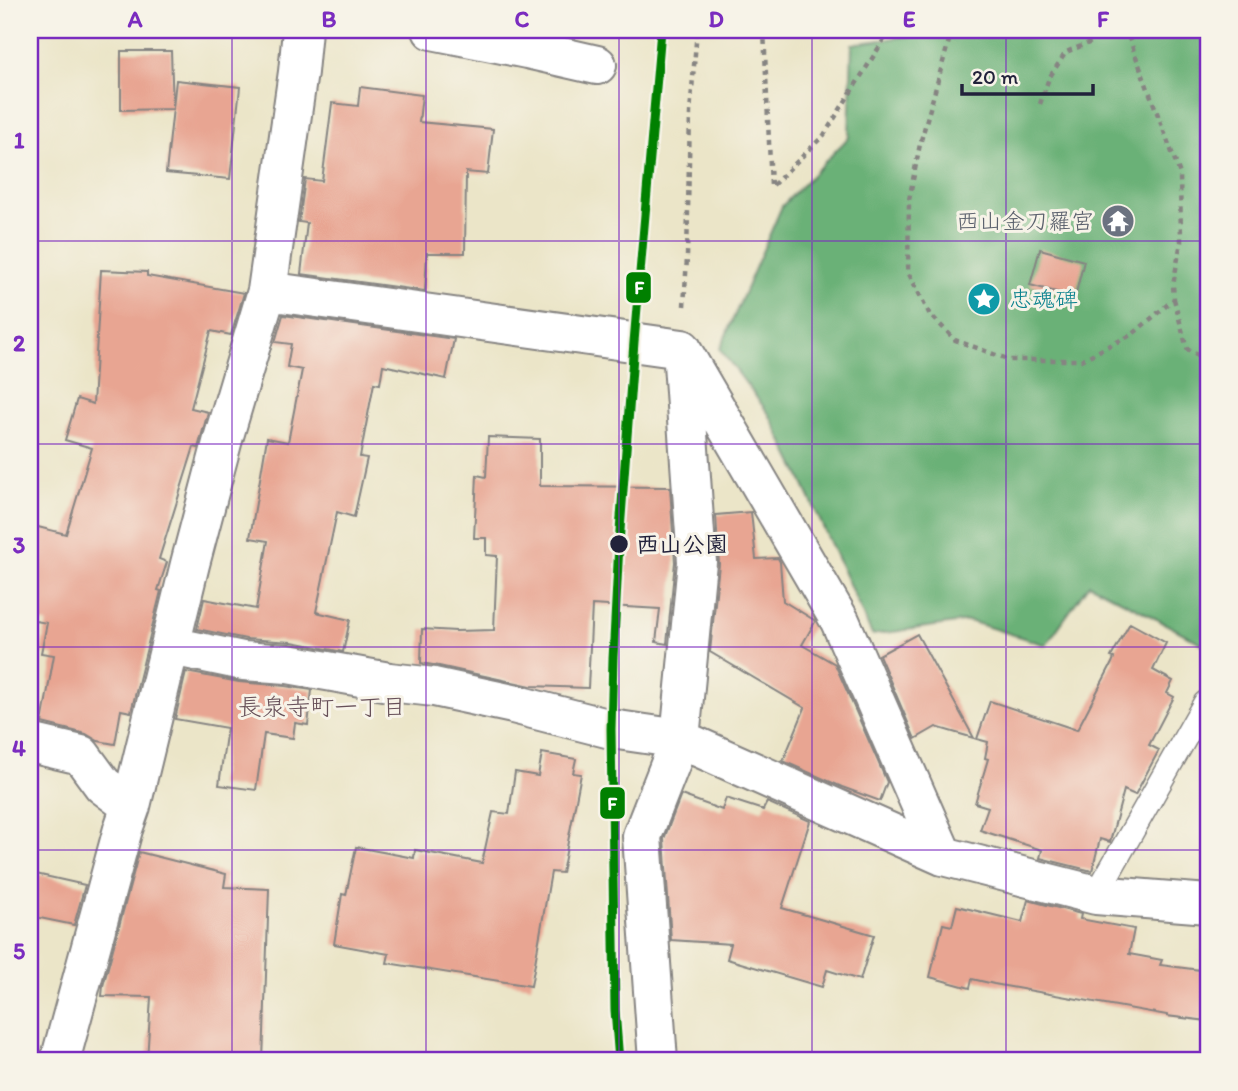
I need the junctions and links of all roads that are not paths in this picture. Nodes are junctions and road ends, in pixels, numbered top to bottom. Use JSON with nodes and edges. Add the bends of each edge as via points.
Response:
{"nodes":[{"id":1,"x":302,"y":30,"type":"edge"},
{"id":2,"x":432,"y":30,"type":"edge"},
{"id":3,"x":597,"y":65,"type":"dead end"},
{"id":4,"x":267,"y":291,"type":"junction"},
{"id":5,"x":682,"y":349,"type":"junction"},
{"id":6,"x":171,"y":646,"type":"junction"},
{"id":7,"x":1208,"y":701,"type":"edge"},
{"id":8,"x":680,"y":739,"type":"junction"},
{"id":9,"x":30,"y":743,"type":"edge"},
{"id":10,"x":131,"y":806,"type":"junction"},
{"id":11,"x":943,"y":856,"type":"junction"},
{"id":12,"x":1096,"y":895,"type":"junction"},
{"id":13,"x":1208,"y":904,"type":"edge"},
{"id":14,"x":60,"y":1061,"type":"edge"},
{"id":15,"x":658,"y":1061,"type":"edge"}],
"edges":[{"from":1,"to":4,"type":"street"},
{"from":2,"to":3,"type":"street"},
{"from":4,"to":5,"type":"street"},
{"from":4,"to":6,"type":"street","via":[[223,439]]},
{"from":5,"to":8,"type":"street","via":[[697,562]]},
{"from":5,"to":11,"type":"street","via":[[840,621]]},
{"from":6,"to":8,"type":"street","via":[[243,661],[434,687],[611,729]]},
{"from":6,"to":10,"type":"street"},
{"from":7,"to":12,"type":"lane"},
{"from":8,"to":11,"type":"street"},
{"from":8,"to":15,"type":"street","via":[[642,836]]},
{"from":9,"to":10,"type":"street","via":[[80,755],[103,785]]},
{"from":10,"to":14,"type":"street"},
{"from":11,"to":12,"type":"street"},
{"from":12,"to":13,"type":"street"}]}
